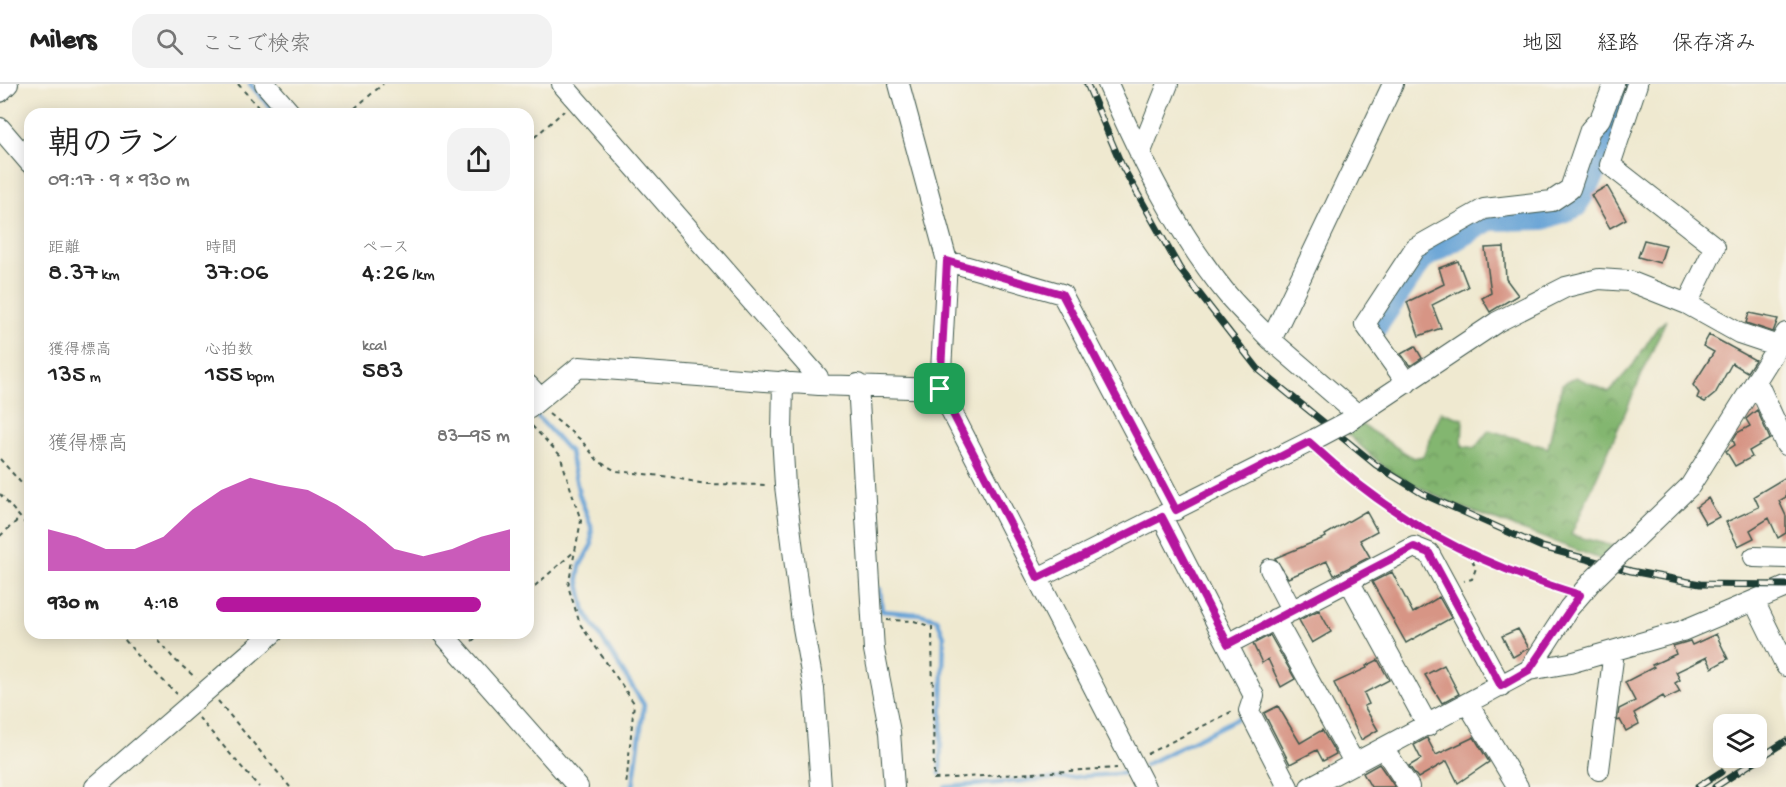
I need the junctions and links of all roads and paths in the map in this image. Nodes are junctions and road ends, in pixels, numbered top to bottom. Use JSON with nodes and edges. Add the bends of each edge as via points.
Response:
{"nodes":[{"id":1,"x":8,"y":84,"type":"edge"},
{"id":2,"x":238,"y":84,"type":"edge"},
{"id":3,"x":265,"y":84,"type":"edge"},
{"id":4,"x":383,"y":84,"type":"edge"},
{"id":5,"x":562,"y":84,"type":"edge"},
{"id":6,"x":899,"y":84,"type":"edge"},
{"id":7,"x":1108,"y":84,"type":"edge"},
{"id":8,"x":1168,"y":84,"type":"edge"},
{"id":9,"x":1393,"y":84,"type":"edge"},
{"id":10,"x":1614,"y":84,"type":"edge"},
{"id":11,"x":1637,"y":84,"type":"edge"},
{"id":12,"x":0,"y":92,"type":"edge"},
{"id":13,"x":576,"y":100,"type":"junction"},
{"id":14,"x":259,"y":108,"type":"edge"},
{"id":15,"x":286,"y":108,"type":"edge"},
{"id":16,"x":355,"y":108,"type":"edge"},
{"id":17,"x":0,"y":128,"type":"edge"},
{"id":18,"x":534,"y":138,"type":"edge"},
{"id":19,"x":1140,"y":154,"type":"junction"},
{"id":20,"x":24,"y":156,"type":"edge"},
{"id":21,"x":947,"y":261,"type":"junction"},
{"id":22,"x":1687,"y":304,"type":"junction"},
{"id":23,"x":1782,"y":339,"type":"edge"},
{"id":24,"x":1271,"y":340,"type":"junction"},
{"id":25,"x":783,"y":381,"type":"junction"},
{"id":26,"x":1756,"y":381,"type":"junction"},
{"id":27,"x":1407,"y":383,"type":"junction"},
{"id":28,"x":858,"y":384,"type":"junction"},
{"id":29,"x":819,"y":385,"type":"junction"},
{"id":30,"x":940,"y":389,"type":"junction"},
{"id":31,"x":534,"y":398,"type":"edge"},
{"id":32,"x":534,"y":400,"type":"edge"},
{"id":33,"x":1353,"y":419,"type":"junction"},
{"id":34,"x":534,"y":428,"type":"edge"},
{"id":35,"x":1312,"y":441,"type":"junction"},
{"id":36,"x":1786,"y":446,"type":"edge"},
{"id":37,"x":0,"y":459,"type":"edge"},
{"id":38,"x":24,"y":486,"type":"edge"},
{"id":39,"x":785,"y":486,"type":"junction"},
{"id":40,"x":0,"y":494,"type":"edge"},
{"id":41,"x":1169,"y":514,"type":"junction"},
{"id":42,"x":20,"y":518,"type":"junction"},
{"id":43,"x":24,"y":522,"type":"edge"},
{"id":44,"x":0,"y":536,"type":"edge"},
{"id":45,"x":576,"y":550,"type":"junction"},
{"id":46,"x":1470,"y":556,"type":"junction"},
{"id":47,"x":1754,"y":557,"type":"dead end"},
{"id":48,"x":1786,"y":558,"type":"edge"},
{"id":49,"x":1270,"y":569,"type":"dead end"},
{"id":50,"x":1038,"y":578,"type":"junction"},
{"id":51,"x":1349,"y":581,"type":"junction"},
{"id":52,"x":534,"y":587,"type":"edge"},
{"id":53,"x":1447,"y":587,"type":"junction"},
{"id":54,"x":1786,"y":587,"type":"edge"},
{"id":55,"x":1580,"y":595,"type":"junction"},
{"id":56,"x":1758,"y":600,"type":"junction"},
{"id":57,"x":1283,"y":615,"type":"junction"},
{"id":58,"x":885,"y":620,"type":"dead end"},
{"id":59,"x":157,"y":639,"type":"edge"},
{"id":60,"x":266,"y":639,"type":"edge"},
{"id":61,"x":447,"y":639,"type":"edge"},
{"id":62,"x":1228,"y":644,"type":"junction"},
{"id":63,"x":1614,"y":651,"type":"junction"},
{"id":64,"x":1786,"y":666,"type":"edge"},
{"id":65,"x":1529,"y":670,"type":"junction"},
{"id":66,"x":1501,"y":686,"type":"junction"},
{"id":67,"x":209,"y":689,"type":"junction"},
{"id":68,"x":1252,"y":702,"type":"junction"},
{"id":69,"x":1468,"y":704,"type":"junction"},
{"id":70,"x":1428,"y":726,"type":"junction"},
{"id":71,"x":1384,"y":749,"type":"junction"},
{"id":72,"x":1132,"y":761,"type":"junction"},
{"id":73,"x":1355,"y":764,"type":"junction"},
{"id":74,"x":1599,"y":770,"type":"dead end"},
{"id":75,"x":95,"y":787,"type":"edge"},
{"id":76,"x":290,"y":787,"type":"edge"},
{"id":77,"x":578,"y":787,"type":"edge"},
{"id":78,"x":626,"y":787,"type":"edge"},
{"id":79,"x":821,"y":787,"type":"edge"},
{"id":80,"x":894,"y":787,"type":"edge"},
{"id":81,"x":1145,"y":787,"type":"edge"},
{"id":82,"x":1288,"y":787,"type":"edge"},
{"id":83,"x":1310,"y":787,"type":"edge"},
{"id":84,"x":1409,"y":787,"type":"edge"},
{"id":85,"x":1518,"y":787,"type":"edge"}],
"edges":[{"from":1,"to":12,"type":"street"},
{"from":2,"to":14,"type":"path"},
{"from":3,"to":15,"type":"street"},
{"from":4,"to":16,"type":"path"},
{"from":5,"to":13,"type":"street"},
{"from":6,"to":21,"type":"street"},
{"from":7,"to":19,"type":"street"},
{"from":8,"to":19,"type":"street"},
{"from":9,"to":24,"type":"street"},
{"from":10,"to":27,"type":"street","via":[[1600,119],[1590,130],[1570,189],[1552,201],[1484,209],[1415,248],[1365,324]]},
{"from":11,"to":22,"type":"street","via":[[1610,165],[1715,247]]},
{"from":13,"to":18,"type":"path"},
{"from":13,"to":29,"type":"street","via":[[818,377]]},
{"from":17,"to":20,"type":"street"},
{"from":19,"to":24,"type":"street","via":[[1190,243],[1227,295]]},
{"from":21,"to":30,"type":"street"},
{"from":21,"to":41,"type":"street","via":[[1062,294]]},
{"from":22,"to":23,"type":"street","via":[[1739,333]]},
{"from":22,"to":27,"type":"street","via":[[1629,282],[1599,279],[1566,287],[1497,322]]},
{"from":23,"to":26,"type":"street"},
{"from":24,"to":33,"type":"street"},
{"from":25,"to":29,"type":"street"},
{"from":25,"to":31,"type":"street","via":[[579,367]]},
{"from":25,"to":39,"type":"street"},
{"from":26,"to":36,"type":"street"},
{"from":26,"to":55,"type":"street","bridge":true,"via":[[1690,486]]},
{"from":27,"to":33,"type":"street"},
{"from":28,"to":29,"type":"street"},
{"from":28,"to":30,"type":"street"},
{"from":28,"to":80,"type":"street","via":[[874,650],[890,732]]},
{"from":30,"to":50,"type":"street"},
{"from":32,"to":39,"type":"path","via":[[581,440],[598,461],[615,471],[705,484]]},
{"from":33,"to":35,"type":"street","bridge":true},
{"from":34,"to":45,"type":"path","via":[[560,455],[581,521]]},
{"from":35,"to":41,"type":"street"},
{"from":35,"to":46,"type":"path","via":[[1374,498]]},
{"from":37,"to":38,"type":"path"},
{"from":39,"to":79,"type":"street","via":[[814,689]]},
{"from":40,"to":42,"type":"path"},
{"from":41,"to":50,"type":"street"},
{"from":41,"to":62,"type":"street"},
{"from":42,"to":43,"type":"path"},
{"from":42,"to":44,"type":"path"},
{"from":45,"to":52,"type":"path"},
{"from":45,"to":78,"type":"path","via":[[568,586],[580,624],[634,703]]},
{"from":46,"to":53,"type":"path","via":[[1476,568],[1472,579]]},
{"from":46,"to":55,"type":"path"},
{"from":47,"to":48,"type":"street"},
{"from":49,"to":57,"type":"street"},
{"from":50,"to":72,"type":"street"},
{"from":51,"to":53,"type":"street","via":[[1414,547],[1429,553]]},
{"from":51,"to":57,"type":"street"},
{"from":51,"to":70,"type":"street"},
{"from":53,"to":66,"type":"street"},
{"from":54,"to":56,"type":"street"},
{"from":55,"to":65,"type":"street"},
{"from":56,"to":63,"type":"street","via":[[1682,631]]},
{"from":56,"to":64,"type":"street"},
{"from":57,"to":62,"type":"street"},
{"from":57,"to":73,"type":"street"},
{"from":58,"to":72,"type":"path","via":[[914,621],[932,627],[934,779],[1120,768]]},
{"from":59,"to":67,"type":"path"},
{"from":60,"to":67,"type":"street"},
{"from":61,"to":77,"type":"street"},
{"from":62,"to":68,"type":"street","via":[[1254,696]]},
{"from":63,"to":65,"type":"street"},
{"from":63,"to":74,"type":"street"},
{"from":65,"to":66,"type":"street"},
{"from":66,"to":69,"type":"street"},
{"from":67,"to":75,"type":"street"},
{"from":67,"to":76,"type":"path"},
{"from":68,"to":72,"type":"path"},
{"from":68,"to":82,"type":"street","via":[[1249,711]]},
{"from":69,"to":70,"type":"street"},
{"from":69,"to":85,"type":"street"},
{"from":70,"to":71,"type":"street"},
{"from":71,"to":73,"type":"street"},
{"from":71,"to":84,"type":"street"},
{"from":72,"to":81,"type":"street"},
{"from":73,"to":83,"type":"street"}]}
